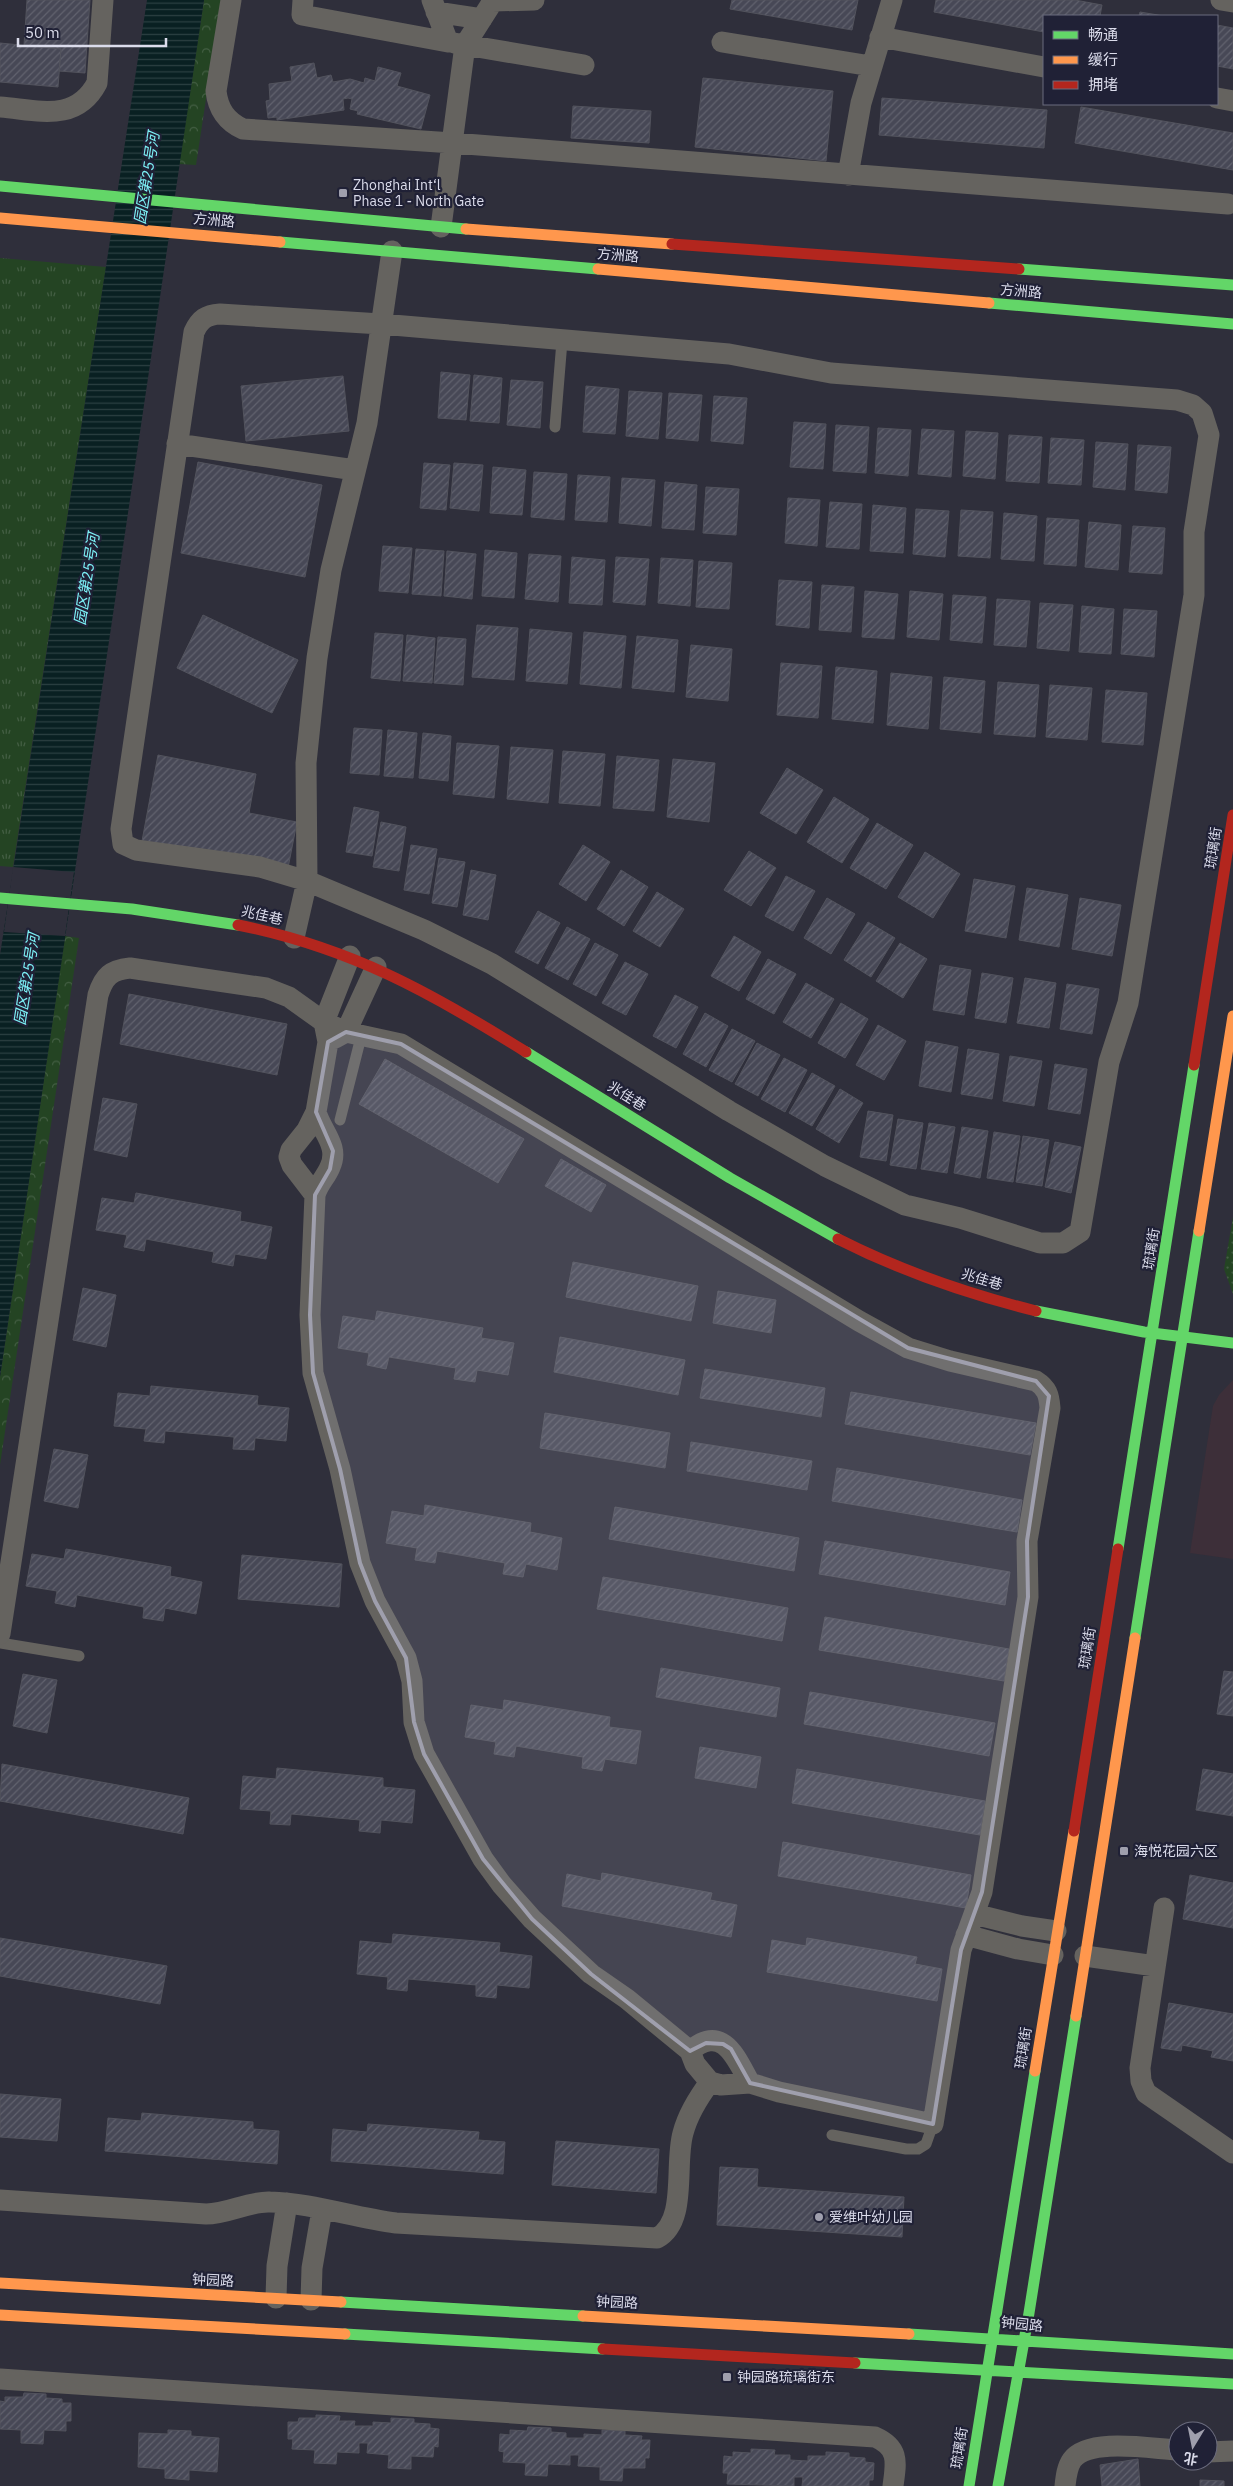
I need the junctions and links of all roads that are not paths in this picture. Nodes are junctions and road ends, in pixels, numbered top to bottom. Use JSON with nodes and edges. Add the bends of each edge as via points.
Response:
{"nodes":[{"id":1,"x":103,"y":0,"type":"edge"},
{"id":2,"x":231,"y":0,"type":"edge"},
{"id":3,"x":303,"y":0,"type":"edge"},
{"id":4,"x":534,"y":0,"type":"edge"},
{"id":5,"x":892,"y":0,"type":"edge"},
{"id":6,"x":1221,"y":0,"type":"edge"},
{"id":7,"x":1233,"y":2,"type":"edge"},
{"id":8,"x":434,"y":6,"type":"edge"},
{"id":9,"x":482,"y":19,"type":"junction"},
{"id":10,"x":880,"y":37,"type":"junction"},
{"id":11,"x":722,"y":42,"type":"dead end"},
{"id":12,"x":457,"y":44,"type":"junction"},
{"id":13,"x":584,"y":65,"type":"dead end"},
{"id":14,"x":871,"y":66,"type":"junction"},
{"id":15,"x":1043,"y":67,"type":"edge"},
{"id":16,"x":1218,"y":98,"type":"edge"},
{"id":17,"x":1233,"y":101,"type":"edge"},
{"id":18,"x":0,"y":107,"type":"edge"},
{"id":19,"x":454,"y":143,"type":"junction"},
{"id":20,"x":848,"y":175,"type":"junction"},
{"id":21,"x":0,"y":186,"type":"edge"},
{"id":22,"x":1228,"y":204,"type":"dead end"},
{"id":23,"x":0,"y":218,"type":"edge"},
{"id":24,"x":441,"y":226,"type":"junction"},
{"id":25,"x":392,"y":251,"type":"junction"},
{"id":26,"x":1233,"y":285,"type":"edge"},
{"id":27,"x":381,"y":324,"type":"junction"},
{"id":28,"x":1233,"y":324,"type":"edge"},
{"id":29,"x":562,"y":341,"type":"junction"},
{"id":30,"x":555,"y":427,"type":"dead end"},
{"id":31,"x":177,"y":444,"type":"junction"},
{"id":32,"x":355,"y":470,"type":"junction"},
{"id":33,"x":1233,"y":815,"type":"edge"},
{"id":34,"x":307,"y":881,"type":"junction"},
{"id":35,"x":4,"y":898,"type":"edge"},
{"id":36,"x":294,"y":938,"type":"junction"},
{"id":37,"x":350,"y":956,"type":"junction"},
{"id":38,"x":376,"y":967,"type":"junction"},
{"id":39,"x":1233,"y":1016,"type":"edge"},
{"id":40,"x":340,"y":1033,"type":"junction"},
{"id":41,"x":316,"y":1112,"type":"junction"},
{"id":42,"x":340,"y":1120,"type":"dead end"},
{"id":43,"x":315,"y":1195,"type":"junction"},
{"id":44,"x":1153,"y":1333,"type":"junction"},
{"id":45,"x":1183,"y":1338,"type":"junction"},
{"id":46,"x":1233,"y":1343,"type":"edge"},
{"id":47,"x":0,"y":1634,"type":"edge"},
{"id":48,"x":0,"y":1643,"type":"edge"},
{"id":49,"x":79,"y":1656,"type":"dead end"},
{"id":50,"x":1164,"y":1908,"type":"dead end"},
{"id":51,"x":974,"y":1914,"type":"junction"},
{"id":52,"x":1056,"y":1931,"type":"junction"},
{"id":53,"x":966,"y":1935,"type":"junction"},
{"id":54,"x":1086,"y":1948,"type":"junction"},
{"id":55,"x":1053,"y":1955,"type":"junction"},
{"id":56,"x":1156,"y":1959,"type":"junction"},
{"id":57,"x":690,"y":2051,"type":"junction"},
{"id":58,"x":710,"y":2082,"type":"junction"},
{"id":59,"x":750,"y":2083,"type":"junction"},
{"id":60,"x":933,"y":2124,"type":"junction"},
{"id":61,"x":832,"y":2135,"type":"dead end"},
{"id":62,"x":1233,"y":2153,"type":"edge"},
{"id":63,"x":0,"y":2200,"type":"edge"},
{"id":64,"x":287,"y":2203,"type":"junction"},
{"id":65,"x":322,"y":2210,"type":"junction"},
{"id":66,"x":0,"y":2283,"type":"edge"},
{"id":67,"x":276,"y":2298,"type":"junction"},
{"id":68,"x":311,"y":2300,"type":"junction"},
{"id":69,"x":0,"y":2314,"type":"edge"},
{"id":70,"x":993,"y":2336,"type":"junction"},
{"id":71,"x":1025,"y":2339,"type":"junction"},
{"id":72,"x":1233,"y":2354,"type":"edge"},
{"id":73,"x":986,"y":2372,"type":"junction"},
{"id":74,"x":1019,"y":2372,"type":"junction"},
{"id":75,"x":0,"y":2379,"type":"edge"},
{"id":76,"x":1233,"y":2384,"type":"edge"},
{"id":77,"x":1168,"y":2449,"type":"edge"},
{"id":78,"x":1218,"y":2452,"type":"edge"},
{"id":79,"x":1233,"y":2452,"type":"edge"},
{"id":80,"x":893,"y":2486,"type":"edge"},
{"id":81,"x":968,"y":2486,"type":"edge"},
{"id":82,"x":998,"y":2486,"type":"edge"},
{"id":83,"x":1065,"y":2486,"type":"edge"}],
"edges":[{"from":1,"to":18,"type":"street","via":[[97,83],[82,104],[51,112]]},
{"from":2,"to":19,"type":"street","via":[[216,91],[221,111],[234,125],[243,129]]},
{"from":3,"to":12,"type":"street","via":[[302,15]]},
{"from":4,"to":9,"type":"street","via":[[493,1]]},
{"from":5,"to":10,"type":"street"},
{"from":6,"to":7,"type":"street"},
{"from":8,"to":9,"type":"street"},
{"from":8,"to":12,"type":"street"},
{"from":9,"to":12,"type":"street"},
{"from":10,"to":14,"type":"street"},
{"from":10,"to":15,"type":"street"},
{"from":11,"to":14,"type":"street"},
{"from":12,"to":13,"type":"street"},
{"from":12,"to":19,"type":"street"},
{"from":14,"to":20,"type":"street"},
{"from":16,"to":17,"type":"street"},
{"from":19,"to":20,"type":"street"},
{"from":19,"to":24,"type":"street"},
{"from":20,"to":22,"type":"street"},
{"from":21,"to":24,"type":"main road","name":"方洲路"},
{"from":23,"to":25,"type":"main road","name":"方洲路"},
{"from":24,"to":26,"type":"main road","name":"方洲路"},
{"from":25,"to":27,"type":"street"},
{"from":25,"to":28,"type":"main road","name":"方洲路"},
{"from":27,"to":29,"type":"street"},
{"from":27,"to":31,"type":"street","via":[[209,315],[198,322],[194,332]]},
{"from":27,"to":32,"type":"street","via":[[374,389]]},
{"from":29,"to":30,"type":"lane"},
{"from":29,"to":34,"type":"street","via":[[729,354],[831,373],[1177,400],[1193,405],[1202,413],[1209,436],[1194,532],[1194,595],[1128,1003],[1109,1062],[1080,1232],[1063,1243],[1040,1243],[905,1205],[875,1192],[729,1111],[492,964],[424,930]]},
{"from":31,"to":32,"type":"street"},
{"from":31,"to":34,"type":"street","via":[[121,839],[128,848],[136,850],[260,866]]},
{"from":32,"to":34,"type":"street","via":[[331,570],[317,658],[306,764]]},
{"from":33,"to":44,"type":"main road","name":"琉璃街"},
{"from":34,"to":36,"type":"street"},
{"from":35,"to":36,"type":"main road","name":"兆佳巷","via":[[220,922]]},
{"from":36,"to":37,"type":"main road","name":"兆佳巷"},
{"from":37,"to":38,"type":"main road","name":"兆佳巷"},
{"from":37,"to":40,"type":"street"},
{"from":38,"to":40,"type":"street"},
{"from":38,"to":44,"type":"main road","name":"兆佳巷","via":[[438,998],[731,1178],[881,1260],[931,1279],[1042,1312]]},
{"from":39,"to":45,"type":"main road"},
{"from":40,"to":41,"type":"street"},
{"from":40,"to":42,"type":"lane"},
{"from":40,"to":47,"type":"street","via":[[289,997],[266,988],[130,968],[116,969],[107,974],[102,983]]},
{"from":40,"to":51,"type":"street","via":[[400,1044],[908,1348],[1036,1380],[1044,1386],[1050,1408],[1027,1541],[1028,1598],[982,1892]]},
{"from":41,"to":43,"type":"street","via":[[333,1151],[330,1169]]},
{"from":41,"to":43,"type":"street","via":[[289,1157]]},
{"from":43,"to":57,"type":"street","via":[[310,1315],[313,1373],[340,1470],[360,1563],[375,1601],[406,1658],[412,1681],[414,1722],[424,1754],[483,1859],[532,1919],[591,1974]]},
{"from":44,"to":45,"type":"main road","name":"兆佳巷"},
{"from":44,"to":52,"type":"main road","name":"琉璃街"},
{"from":45,"to":46,"type":"main road","name":"兆佳巷"},
{"from":45,"to":54,"type":"main road"},
{"from":48,"to":49,"type":"lane"},
{"from":50,"to":56,"type":"street"},
{"from":51,"to":52,"type":"street"},
{"from":51,"to":53,"type":"street"},
{"from":52,"to":55,"type":"main road","name":"琉璃街"},
{"from":53,"to":55,"type":"street"},
{"from":53,"to":60,"type":"street"},
{"from":54,"to":56,"type":"street"},
{"from":54,"to":71,"type":"main road"},
{"from":55,"to":70,"type":"main road","name":"琉璃街"},
{"from":56,"to":62,"type":"street","via":[[1140,2068],[1141,2081],[1146,2092]]},
{"from":57,"to":58,"type":"street","via":[[695,2064]]},
{"from":57,"to":59,"type":"street","via":[[706,2042],[731,2048]]},
{"from":58,"to":59,"type":"street","via":[[721,2085]]},
{"from":58,"to":65,"type":"street","via":[[699,2097],[683,2134],[672,2225],[657,2238],[396,2223]]},
{"from":59,"to":60,"type":"street"},
{"from":60,"to":61,"type":"lane","via":[[926,2144],[918,2149]]},
{"from":63,"to":64,"type":"street","via":[[206,2214],[268,2202]]},
{"from":64,"to":65,"type":"street"},
{"from":64,"to":67,"type":"street","via":[[277,2266]]},
{"from":65,"to":68,"type":"street","via":[[312,2268]]},
{"from":66,"to":67,"type":"main road","name":"钟园路"},
{"from":67,"to":68,"type":"main road","name":"钟园路"},
{"from":68,"to":70,"type":"main road","name":"钟园路"},
{"from":69,"to":73,"type":"main road"},
{"from":70,"to":71,"type":"main road","name":"钟园路"},
{"from":70,"to":73,"type":"main road","name":"琉璃街"},
{"from":71,"to":72,"type":"main road","name":"钟园路"},
{"from":71,"to":74,"type":"main road"},
{"from":73,"to":74,"type":"main road"},
{"from":73,"to":81,"type":"main road","name":"琉璃街"},
{"from":74,"to":76,"type":"main road"},
{"from":74,"to":82,"type":"main road"},
{"from":75,"to":80,"type":"street","via":[[875,2437],[886,2442],[895,2457]]},
{"from":77,"to":83,"type":"street","via":[[1090,2448],[1071,2460]]},
{"from":78,"to":79,"type":"street"}]}
